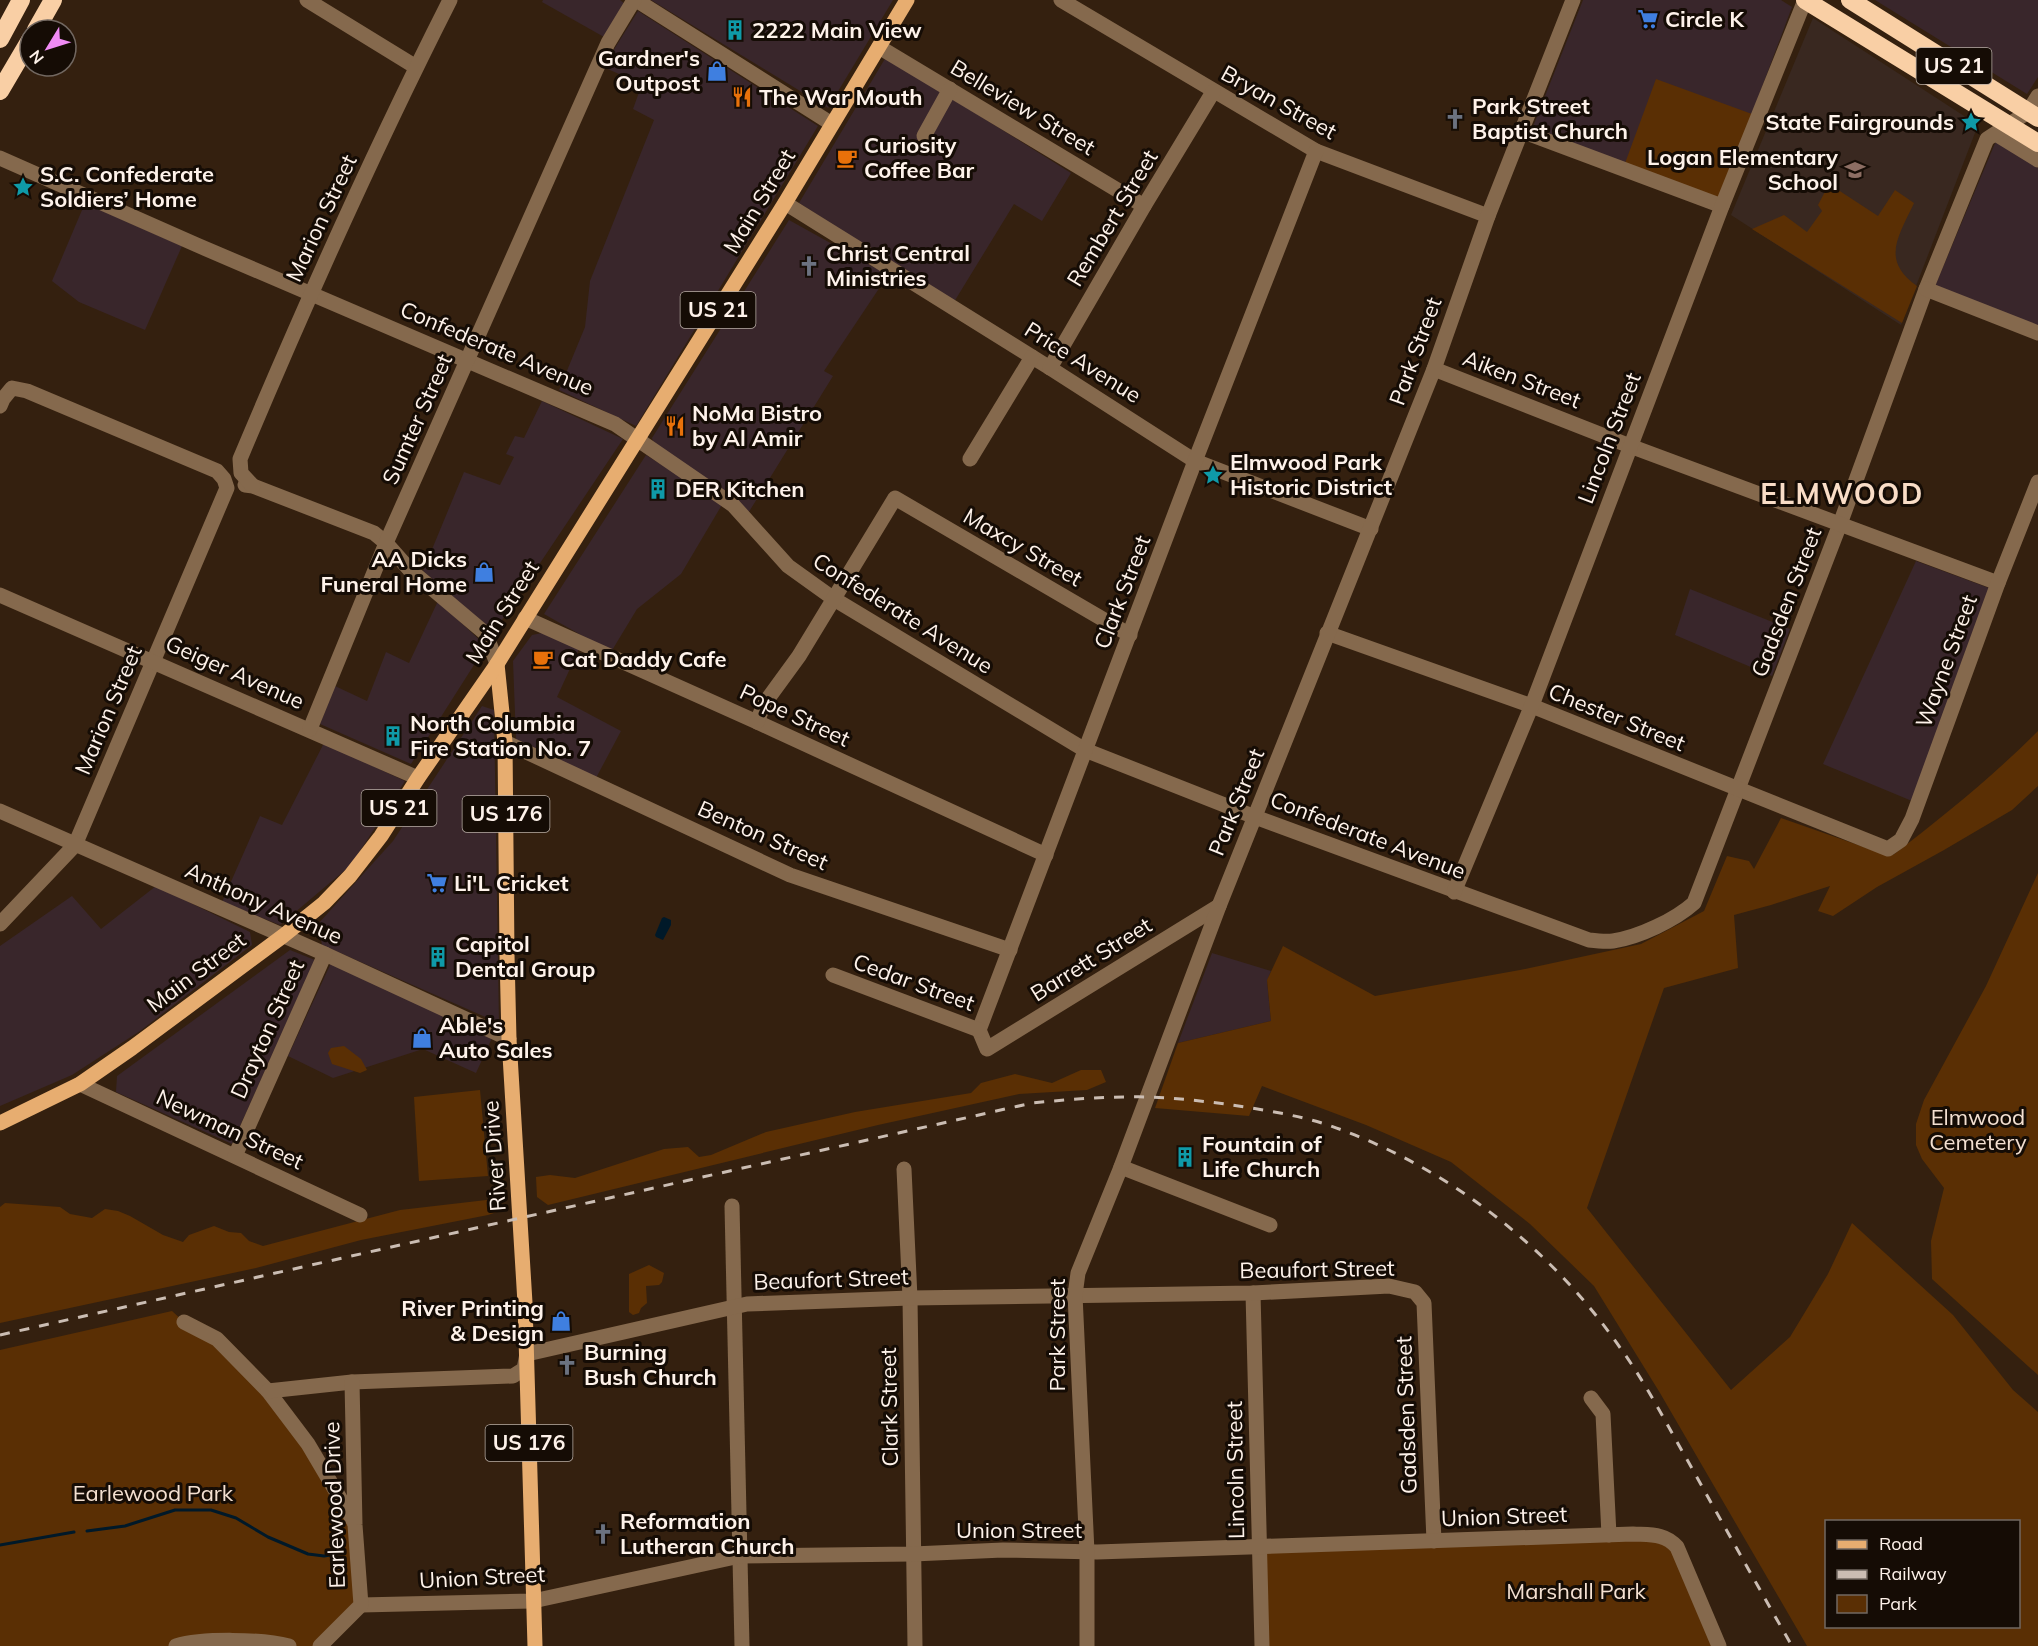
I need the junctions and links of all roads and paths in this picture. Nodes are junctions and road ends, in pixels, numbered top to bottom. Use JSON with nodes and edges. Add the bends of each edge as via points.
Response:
{"nodes":[{"id":1,"x":21,"y":0,"type":"edge"},
{"id":2,"x":53,"y":0,"type":"edge"},
{"id":3,"x":307,"y":0,"type":"edge"},
{"id":4,"x":450,"y":0,"type":"edge"},
{"id":5,"x":635,"y":0,"type":"edge"},
{"id":6,"x":907,"y":0,"type":"edge"},
{"id":7,"x":1061,"y":0,"type":"edge"},
{"id":8,"x":1572,"y":0,"type":"edge"},
{"id":9,"x":1805,"y":0,"type":"edge"},
{"id":10,"x":1850,"y":0,"type":"edge"},
{"id":11,"x":43,"y":18,"type":"edge"},
{"id":12,"x":0,"y":39,"type":"edge"},
{"id":13,"x":879,"y":47,"type":"junction"},
{"id":14,"x":18,"y":60,"type":"edge"},
{"id":15,"x":416,"y":67,"type":"junction"},
{"id":16,"x":950,"y":89,"type":"junction"},
{"id":17,"x":0,"y":91,"type":"edge"},
{"id":18,"x":1213,"y":92,"type":"junction"},
{"id":19,"x":2038,"y":96,"type":"edge"},
{"id":20,"x":2033,"y":115,"type":"edge"},
{"id":21,"x":832,"y":124,"type":"junction"},
{"id":22,"x":2002,"y":129,"type":"junction"},
{"id":23,"x":1521,"y":132,"type":"junction"},
{"id":24,"x":924,"y":136,"type":"dead end"},
{"id":25,"x":2038,"y":142,"type":"edge"},
{"id":26,"x":1316,"y":152,"type":"junction"},
{"id":27,"x":0,"y":158,"type":"edge"},
{"id":28,"x":2038,"y":160,"type":"edge"},
{"id":29,"x":785,"y":203,"type":"junction"},
{"id":30,"x":1144,"y":206,"type":"junction"},
{"id":31,"x":1722,"y":206,"type":"junction"},
{"id":32,"x":1488,"y":216,"type":"junction"},
{"id":33,"x":1926,"y":289,"type":"junction"},
{"id":34,"x":310,"y":292,"type":"junction"},
{"id":35,"x":2038,"y":333,"type":"edge"},
{"id":36,"x":1032,"y":357,"type":"junction"},
{"id":37,"x":468,"y":359,"type":"junction"},
{"id":38,"x":1050,"y":368,"type":"junction"},
{"id":39,"x":1434,"y":369,"type":"junction"},
{"id":40,"x":0,"y":406,"type":"edge"},
{"id":41,"x":638,"y":438,"type":"junction"},
{"id":42,"x":1630,"y":446,"type":"junction"},
{"id":43,"x":240,"y":459,"type":"junction"},
{"id":44,"x":970,"y":459,"type":"dead end"},
{"id":45,"x":1196,"y":461,"type":"junction"},
{"id":46,"x":217,"y":471,"type":"junction"},
{"id":47,"x":2038,"y":482,"type":"edge"},
{"id":48,"x":253,"y":486,"type":"junction"},
{"id":49,"x":226,"y":493,"type":"junction"},
{"id":50,"x":1840,"y":524,"type":"junction"},
{"id":51,"x":1371,"y":529,"type":"junction"},
{"id":52,"x":386,"y":543,"type":"junction"},
{"id":53,"x":1998,"y":583,"type":"junction"},
{"id":54,"x":0,"y":595,"type":"edge"},
{"id":55,"x":834,"y":599,"type":"junction"},
{"id":56,"x":525,"y":618,"type":"junction"},
{"id":57,"x":1327,"y":633,"type":"junction"},
{"id":58,"x":1130,"y":635,"type":"junction"},
{"id":59,"x":153,"y":660,"type":"junction"},
{"id":60,"x":497,"y":664,"type":"junction"},
{"id":61,"x":1532,"y":706,"type":"junction"},
{"id":62,"x":757,"y":722,"type":"junction"},
{"id":63,"x":310,"y":729,"type":"junction"},
{"id":64,"x":505,"y":742,"type":"junction"},
{"id":65,"x":1086,"y":750,"type":"junction"},
{"id":66,"x":418,"y":778,"type":"junction"},
{"id":67,"x":1737,"y":789,"type":"junction"},
{"id":68,"x":0,"y":811,"type":"edge"},
{"id":69,"x":1255,"y":817,"type":"junction"},
{"id":70,"x":75,"y":845,"type":"junction"},
{"id":71,"x":1888,"y":849,"type":"joint"},
{"id":72,"x":1047,"y":855,"type":"junction"},
{"id":73,"x":1455,"y":892,"type":"junction"},
{"id":74,"x":1219,"y":906,"type":"junction"},
{"id":75,"x":0,"y":924,"type":"edge"},
{"id":76,"x":283,"y":936,"type":"junction"},
{"id":77,"x":1589,"y":940,"type":"joint"},
{"id":78,"x":1010,"y":950,"type":"junction"},
{"id":79,"x":325,"y":954,"type":"junction"},
{"id":80,"x":833,"y":975,"type":"dead end"},
{"id":81,"x":979,"y":1030,"type":"junction"},
{"id":82,"x":510,"y":1039,"type":"junction"},
{"id":83,"x":80,"y":1084,"type":"junction"},
{"id":84,"x":0,"y":1123,"type":"edge"},
{"id":85,"x":235,"y":1156,"type":"junction"},
{"id":86,"x":1121,"y":1167,"type":"junction"},
{"id":87,"x":904,"y":1169,"type":"dead end"},
{"id":88,"x":732,"y":1206,"type":"dead end"},
{"id":89,"x":360,"y":1215,"type":"dead end"},
{"id":90,"x":1270,"y":1225,"type":"dead end"},
{"id":91,"x":1415,"y":1292,"type":"joint"},
{"id":92,"x":1253,"y":1293,"type":"junction"},
{"id":93,"x":1075,"y":1295,"type":"junction"},
{"id":94,"x":910,"y":1298,"type":"junction"},
{"id":95,"x":735,"y":1306,"type":"junction"},
{"id":96,"x":184,"y":1322,"type":"dead end"},
{"id":97,"x":527,"y":1354,"type":"junction"},
{"id":98,"x":352,"y":1382,"type":"junction"},
{"id":99,"x":268,"y":1391,"type":"junction"},
{"id":100,"x":1591,"y":1398,"type":"dead end"},
{"id":101,"x":355,"y":1525,"type":"junction"},
{"id":102,"x":1609,"y":1535,"type":"junction"},
{"id":103,"x":1434,"y":1541,"type":"junction"},
{"id":104,"x":1259,"y":1547,"type":"junction"},
{"id":105,"x":1087,"y":1552,"type":"junction"},
{"id":106,"x":913,"y":1554,"type":"junction"},
{"id":107,"x":740,"y":1556,"type":"junction"},
{"id":108,"x":534,"y":1601,"type":"junction"},
{"id":109,"x":361,"y":1605,"type":"junction"},
{"id":110,"x":176,"y":1646,"type":"edge"},
{"id":111,"x":289,"y":1646,"type":"edge"},
{"id":112,"x":320,"y":1646,"type":"edge"},
{"id":113,"x":535,"y":1646,"type":"edge"},
{"id":114,"x":742,"y":1646,"type":"edge"},
{"id":115,"x":915,"y":1646,"type":"edge"},
{"id":116,"x":1087,"y":1646,"type":"edge"},
{"id":117,"x":1262,"y":1646,"type":"edge"},
{"id":118,"x":1719,"y":1646,"type":"edge"}],
"edges":[{"from":1,"to":12,"type":"highway"},
{"from":2,"to":11,"type":"highway"},
{"from":3,"to":15,"type":"street"},
{"from":4,"to":15,"type":"street","name":"Marion Street"},
{"from":5,"to":21,"type":"street"},
{"from":5,"to":37,"type":"street","name":"Sumter Street","via":[[608,44]]},
{"from":6,"to":13,"type":"main road","name":"Main Street","number":"US 21"},
{"from":7,"to":18,"type":"street","name":"Bryan Street"},
{"from":8,"to":23,"type":"street","name":"Park Street"},
{"from":9,"to":22,"type":"highway","number":"US 21"},
{"from":9,"to":31,"type":"street","name":"Lincoln Street"},
{"from":10,"to":20,"type":"highway","number":"US 21"},
{"from":13,"to":16,"type":"street","name":"Belleview Street"},
{"from":13,"to":21,"type":"main road","name":"Main Street","number":"US 21"},
{"from":14,"to":17,"type":"highway"},
{"from":15,"to":34,"type":"street","name":"Marion Street"},
{"from":16,"to":24,"type":"street"},
{"from":16,"to":30,"type":"street","name":"Belleview Street"},
{"from":18,"to":26,"type":"street","name":"Bryan Street"},
{"from":18,"to":30,"type":"street","name":"Rembert Street"},
{"from":19,"to":20,"type":"street","name":"Gadsden Street"},
{"from":20,"to":22,"type":"street","name":"Gadsden Street"},
{"from":21,"to":29,"type":"main road","name":"Main Street","number":"US 21"},
{"from":22,"to":25,"type":"highway"},
{"from":22,"to":28,"type":"street"},
{"from":22,"to":33,"type":"street","name":"Gadsden Street","via":[[1987,139]]},
{"from":23,"to":31,"type":"street"},
{"from":23,"to":32,"type":"street","name":"Park Street"},
{"from":26,"to":32,"type":"street","name":"Bryan Street"},
{"from":26,"to":45,"type":"street","name":"Clark Street"},
{"from":27,"to":34,"type":"street","name":"Confederate Avenue"},
{"from":29,"to":36,"type":"street","name":"Price Avenue"},
{"from":29,"to":41,"type":"main road","name":"Main Street","number":"US 21"},
{"from":30,"to":38,"type":"street","name":"Rembert Street"},
{"from":31,"to":42,"type":"street","name":"Lincoln Street"},
{"from":32,"to":39,"type":"street","name":"Park Street"},
{"from":33,"to":35,"type":"street"},
{"from":33,"to":50,"type":"street","name":"Gadsden Street"},
{"from":34,"to":37,"type":"street","name":"Confederate Avenue"},
{"from":34,"to":43,"type":"street","name":"Marion Street"},
{"from":36,"to":38,"type":"street","name":"Price Avenue"},
{"from":36,"to":44,"type":"street"},
{"from":37,"to":41,"type":"street","name":"Confederate Avenue","via":[[615,424]]},
{"from":37,"to":52,"type":"street","name":"Sumter Street"},
{"from":38,"to":45,"type":"street","name":"Price Avenue"},
{"from":39,"to":42,"type":"street","name":"Aiken Street"},
{"from":39,"to":51,"type":"street","name":"Park Street"},
{"from":40,"to":46,"type":"street","via":[[12,388],[27,392]]},
{"from":41,"to":55,"type":"street","name":"Confederate Avenue","via":[[733,505],[788,566]]},
{"from":41,"to":56,"type":"main road","name":"Main Street","number":"US 21"},
{"from":42,"to":50,"type":"street","name":"Aiken Street"},
{"from":42,"to":61,"type":"street","name":"Lincoln Street"},
{"from":43,"to":46,"type":"street","via":[[230,468]]},
{"from":43,"to":48,"type":"street","via":[[241,473]]},
{"from":45,"to":51,"type":"street","name":"Price Avenue"},
{"from":45,"to":58,"type":"street","name":"Clark Street"},
{"from":46,"to":49,"type":"street","via":[[226,483]]},
{"from":47,"to":53,"type":"street","name":"Wayne Street"},
{"from":48,"to":49,"type":"street","via":[[239,486]]},
{"from":48,"to":52,"type":"street","via":[[374,533]]},
{"from":49,"to":59,"type":"street","name":"Marion Street"},
{"from":50,"to":53,"type":"street","name":"Aiken Street"},
{"from":50,"to":67,"type":"street","name":"Gadsden Street"},
{"from":51,"to":57,"type":"street","name":"Park Street"},
{"from":52,"to":60,"type":"street","via":[[410,569],[486,634]]},
{"from":52,"to":63,"type":"street","name":"Sumter Street"},
{"from":53,"to":71,"type":"street","name":"Wayne Street","via":[[1912,819],[1901,840]]},
{"from":54,"to":59,"type":"street","name":"Geiger Avenue"},
{"from":55,"to":58,"type":"street","name":"Maxcy Street","via":[[895,498]]},
{"from":55,"to":62,"type":"street","via":[[764,704]]},
{"from":55,"to":65,"type":"street","name":"Confederate Avenue"},
{"from":56,"to":60,"type":"main road","name":"Main Street","number":"US 21"},
{"from":56,"to":62,"type":"street","name":"Pope Street"},
{"from":57,"to":61,"type":"street","name":"Chester Street"},
{"from":57,"to":69,"type":"street","name":"Park Street"},
{"from":58,"to":65,"type":"street","name":"Clark Street"},
{"from":59,"to":63,"type":"street","name":"Geiger Avenue"},
{"from":59,"to":70,"type":"street","name":"Marion Street"},
{"from":60,"to":64,"type":"main road","name":"River Drive","number":"US 176"},
{"from":60,"to":66,"type":"main road","name":"Main Street","number":"US 21"},
{"from":61,"to":67,"type":"street","name":"Chester Street"},
{"from":61,"to":73,"type":"street","name":"Lincoln Street"},
{"from":62,"to":72,"type":"street","name":"Pope Street"},
{"from":63,"to":66,"type":"street","name":"Geiger Avenue"},
{"from":64,"to":78,"type":"street","name":"Benton Street","via":[[789,875]]},
{"from":64,"to":82,"type":"main road","name":"River Drive","number":"US 176"},
{"from":65,"to":69,"type":"street","name":"Confederate Avenue"},
{"from":65,"to":72,"type":"street","name":"Clark Street"},
{"from":66,"to":76,"type":"main road","name":"Main Street","number":"US 21","via":[[350,876]]},
{"from":67,"to":71,"type":"street","name":"Chester Street"},
{"from":67,"to":77,"type":"street","name":"Gadsden Street","via":[[1694,903],[1680,915],[1642,931],[1612,941]]},
{"from":68,"to":70,"type":"street","name":"Anthony Avenue"},
{"from":69,"to":73,"type":"street","name":"Confederate Avenue"},
{"from":69,"to":74,"type":"street","name":"Park Street"},
{"from":70,"to":75,"type":"street","name":"Marion Street"},
{"from":70,"to":76,"type":"street","name":"Anthony Avenue"},
{"from":72,"to":78,"type":"street","name":"Clark Street"},
{"from":73,"to":77,"type":"street","name":"Confederate Avenue"},
{"from":74,"to":81,"type":"street","name":"Barrett Street","via":[[987,1050]]},
{"from":74,"to":86,"type":"street","name":"Park Street"},
{"from":76,"to":79,"type":"street","name":"Anthony Avenue"},
{"from":76,"to":83,"type":"main road","name":"Main Street","number":"US 21"},
{"from":78,"to":81,"type":"street","name":"Clark Street"},
{"from":79,"to":82,"type":"street","name":"Anthony Avenue"},
{"from":79,"to":85,"type":"street","name":"Drayton Street"},
{"from":80,"to":81,"type":"street","name":"Cedar Street"},
{"from":82,"to":97,"type":"main road","name":"River Drive","number":"US 176"},
{"from":83,"to":84,"type":"main road","name":"Main Street","number":"US 21"},
{"from":83,"to":85,"type":"street","name":"Newman Street"},
{"from":85,"to":89,"type":"street","name":"Newman Street"},
{"from":86,"to":90,"type":"street"},
{"from":86,"to":93,"type":"street","name":"Park Street","via":[[1078,1273]]},
{"from":87,"to":94,"type":"street","name":"Clark Street"},
{"from":88,"to":95,"type":"street"},
{"from":91,"to":92,"type":"street","name":"Beaufort Street","via":[[1389,1286]]},
{"from":91,"to":103,"type":"street","name":"Gadsden Street","via":[[1424,1303]]},
{"from":92,"to":93,"type":"street","name":"Beaufort Street"},
{"from":92,"to":104,"type":"street","name":"Lincoln Street"},
{"from":93,"to":94,"type":"street","name":"Beaufort Street"},
{"from":93,"to":105,"type":"street","name":"Park Street"},
{"from":94,"to":95,"type":"street","name":"Beaufort Street"},
{"from":94,"to":106,"type":"street","name":"Clark Street"},
{"from":95,"to":97,"type":"street","name":"Beaufort Street"},
{"from":95,"to":107,"type":"street"},
{"from":96,"to":99,"type":"street","via":[[217,1339]]},
{"from":97,"to":98,"type":"street","via":[[524,1369],[513,1376]]},
{"from":97,"to":108,"type":"main road","name":"River Drive","number":"US 176"},
{"from":98,"to":99,"type":"street"},
{"from":98,"to":101,"type":"street","name":"Earlewood Drive"},
{"from":99,"to":101,"type":"street","via":[[308,1444]]},
{"from":100,"to":102,"type":"street","via":[[1603,1414]]},
{"from":101,"to":109,"type":"street","name":"Earlewood Drive"},
{"from":102,"to":103,"type":"street","name":"Union Street"},
{"from":102,"to":118,"type":"street","name":"Union Street","via":[[1662,1535],[1671,1540]]},
{"from":103,"to":104,"type":"street","name":"Union Street"},
{"from":104,"to":105,"type":"street","name":"Union Street"},
{"from":104,"to":117,"type":"street","name":"Lincoln Street"},
{"from":105,"to":106,"type":"street","name":"Union Street"},
{"from":105,"to":116,"type":"street","name":"Park Street"},
{"from":106,"to":107,"type":"street","name":"Union Street"},
{"from":106,"to":115,"type":"street","name":"Clark Street"},
{"from":107,"to":108,"type":"street","name":"Union Street"},
{"from":107,"to":114,"type":"street"},
{"from":108,"to":109,"type":"street","name":"Union Street"},
{"from":108,"to":113,"type":"main road","name":"River Drive","number":"US 176"},
{"from":109,"to":112,"type":"street","name":"Earlewood Drive"},
{"from":110,"to":111,"type":"street","via":[[259,1641]]}]}
